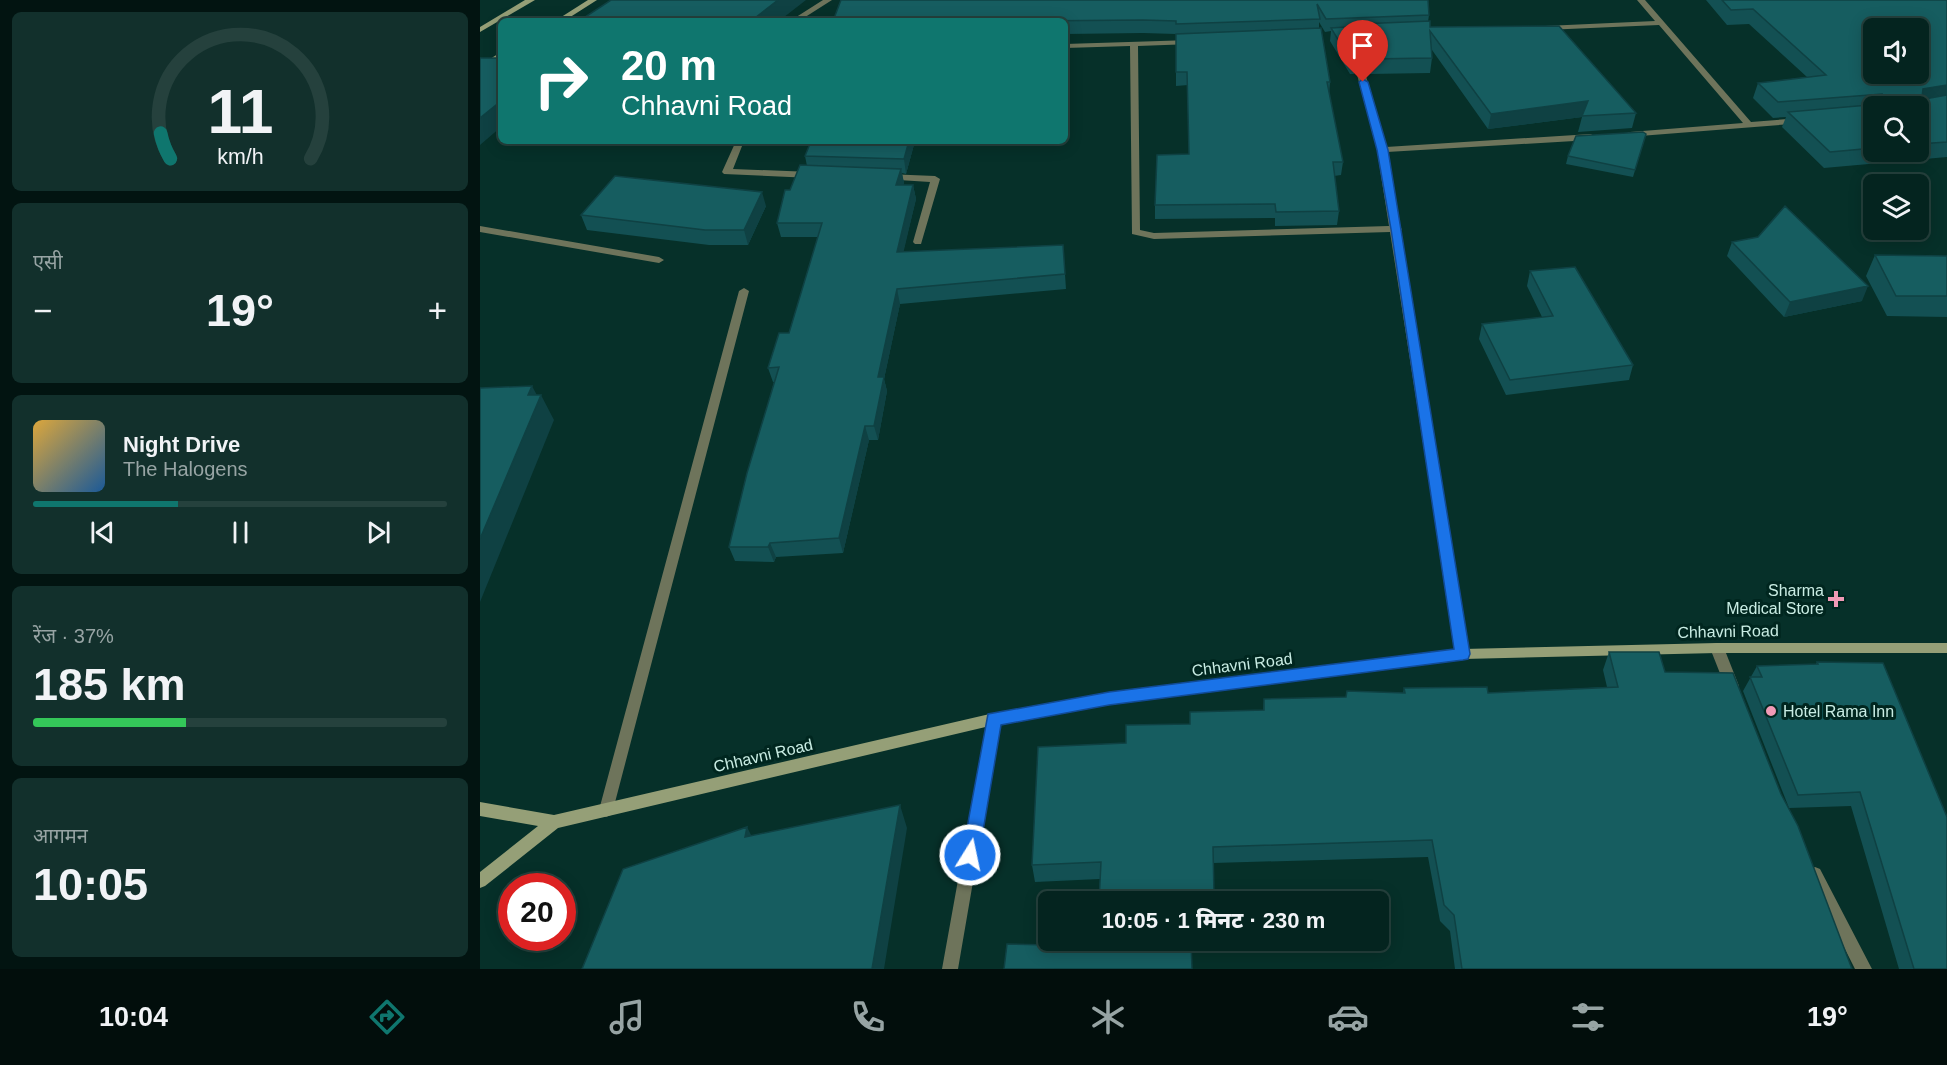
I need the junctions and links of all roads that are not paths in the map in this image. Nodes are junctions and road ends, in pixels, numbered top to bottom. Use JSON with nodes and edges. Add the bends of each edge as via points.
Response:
{"nodes":[{"id":1,"x":531,"y":0,"type":"edge"},
{"id":2,"x":593,"y":0,"type":"edge"},
{"id":3,"x":828,"y":0,"type":"edge"},
{"id":4,"x":1641,"y":0,"type":"edge"},
{"id":5,"x":500,"y":18,"type":"edge"},
{"id":6,"x":564,"y":18,"type":"edge"},
{"id":7,"x":799,"y":18,"type":"edge"},
{"id":8,"x":498,"y":19,"type":"edge"},
{"id":9,"x":1660,"y":23,"type":"junction"},
{"id":10,"x":1530,"y":29,"type":"edge"},
{"id":11,"x":480,"y":30,"type":"edge"},
{"id":12,"x":1363,"y":36,"type":"edge"},
{"id":13,"x":1203,"y":42,"type":"edge"},
{"id":14,"x":1134,"y":44,"type":"junction"},
{"id":15,"x":1068,"y":46,"type":"edge"},
{"id":16,"x":498,"y":58,"type":"edge"},
{"id":17,"x":480,"y":69,"type":"edge"},
{"id":18,"x":1817,"y":119,"type":"edge"},
{"id":19,"x":1749,"y":125,"type":"junction"},
{"id":20,"x":1625,"y":135,"type":"edge"},
{"id":21,"x":1602,"y":136,"type":"edge"},
{"id":22,"x":739,"y":144,"type":"edge"},
{"id":23,"x":1382,"y":150,"type":"junction"},
{"id":24,"x":819,"y":175,"type":"edge"},
{"id":25,"x":877,"y":177,"type":"edge"},
{"id":26,"x":480,"y":229,"type":"edge"},
{"id":27,"x":1397,"y":229,"type":"junction"},
{"id":28,"x":918,"y":243,"type":"dead end"},
{"id":29,"x":659,"y":260,"type":"dead end"},
{"id":30,"x":744,"y":291,"type":"dead end"},
{"id":31,"x":1717,"y":648,"type":"junction"},
{"id":32,"x":1947,"y":648,"type":"edge"},
{"id":33,"x":1463,"y":654,"type":"junction"},
{"id":34,"x":1738,"y":702,"type":"edge"},
{"id":35,"x":994,"y":719,"type":"junction"},
{"id":36,"x":480,"y":809,"type":"edge"},
{"id":37,"x":606,"y":810,"type":"junction"},
{"id":38,"x":554,"y":822,"type":"junction"},
{"id":39,"x":1807,"y":860,"type":"edge"},
{"id":40,"x":480,"y":881,"type":"edge"},
{"id":41,"x":950,"y":969,"type":"edge"},
{"id":42,"x":1864,"y":969,"type":"edge"}],
"edges":[{"from":1,"to":5,"type":"main road"},
{"from":2,"to":6,"type":"main road"},
{"from":3,"to":7,"type":"street"},
{"from":4,"to":9,"type":"street"},
{"from":8,"to":11,"type":"main road"},
{"from":9,"to":10,"type":"street"},
{"from":9,"to":19,"type":"street"},
{"from":12,"to":23,"type":"street","via":[[1345,37]]},
{"from":13,"to":14,"type":"street"},
{"from":14,"to":15,"type":"street"},
{"from":14,"to":27,"type":"street","via":[[1135,232],[1154,236]]},
{"from":16,"to":17,"type":"main road"},
{"from":18,"to":19,"type":"street"},
{"from":19,"to":20,"type":"street"},
{"from":21,"to":23,"type":"street"},
{"from":22,"to":24,"type":"street","via":[[727,172]]},
{"from":23,"to":27,"type":"street"},
{"from":25,"to":28,"type":"street","via":[[935,179]]},
{"from":26,"to":29,"type":"street"},
{"from":27,"to":33,"type":"street"},
{"from":30,"to":37,"type":"street"},
{"from":31,"to":32,"type":"main road","name":"Chhavni Road"},
{"from":31,"to":33,"type":"main road","name":"Chhavni Road"},
{"from":31,"to":34,"type":"street"},
{"from":33,"to":35,"type":"main road","name":"Chhavni Road","via":[[1109,699]]},
{"from":35,"to":37,"type":"main road","name":"Chhavni Road"},
{"from":35,"to":41,"type":"street"},
{"from":36,"to":38,"type":"main road"},
{"from":37,"to":38,"type":"main road","name":"Chhavni Road"},
{"from":38,"to":40,"type":"main road"},
{"from":39,"to":42,"type":"street"}]}
